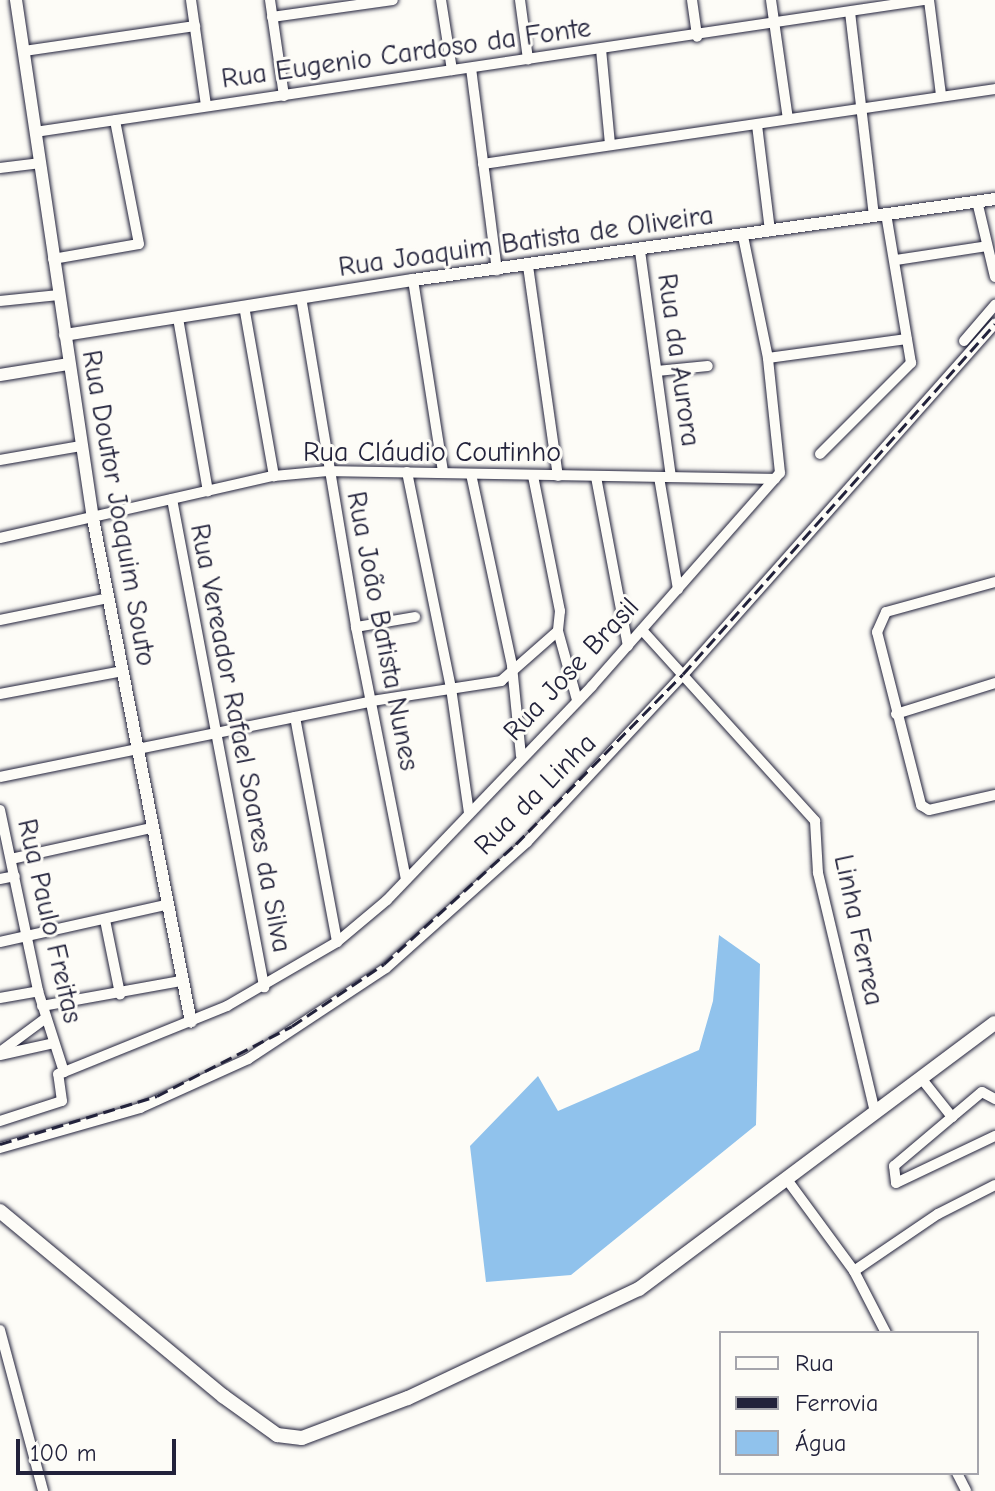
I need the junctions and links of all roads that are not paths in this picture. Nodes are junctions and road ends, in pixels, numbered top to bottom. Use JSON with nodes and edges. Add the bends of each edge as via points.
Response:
{"nodes":[{"id":1,"x":16,"y":0,"type":"edge"},
{"id":2,"x":191,"y":0,"type":"edge"},
{"id":3,"x":270,"y":0,"type":"edge"},
{"id":4,"x":393,"y":0,"type":"edge"},
{"id":5,"x":441,"y":0,"type":"edge"},
{"id":6,"x":520,"y":0,"type":"edge"},
{"id":7,"x":692,"y":0,"type":"edge"},
{"id":8,"x":771,"y":0,"type":"edge"},
{"id":9,"x":927,"y":0,"type":"edge"},
{"id":10,"x":850,"y":12,"type":"junction"},
{"id":11,"x":272,"y":17,"type":"junction"},
{"id":12,"x":774,"y":23,"type":"junction"},
{"id":13,"x":195,"y":26,"type":"junction"},
{"id":14,"x":697,"y":37,"type":"junction"},
{"id":15,"x":601,"y":49,"type":"junction"},
{"id":16,"x":24,"y":51,"type":"junction"},
{"id":17,"x":528,"y":59,"type":"junction"},
{"id":18,"x":471,"y":68,"type":"junction"},
{"id":19,"x":452,"y":70,"type":"junction"},
{"id":20,"x":995,"y":89,"type":"edge"},
{"id":21,"x":941,"y":95,"type":"junction"},
{"id":22,"x":284,"y":96,"type":"junction"},
{"id":23,"x":862,"y":105,"type":"junction"},
{"id":24,"x":206,"y":106,"type":"junction"},
{"id":25,"x":788,"y":119,"type":"junction"},
{"id":26,"x":115,"y":120,"type":"junction"},
{"id":27,"x":757,"y":125,"type":"junction"},
{"id":28,"x":35,"y":132,"type":"junction"},
{"id":29,"x":610,"y":145,"type":"junction"},
{"id":30,"x":39,"y":163,"type":"junction"},
{"id":31,"x":483,"y":164,"type":"junction"},
{"id":32,"x":0,"y":168,"type":"edge"},
{"id":33,"x":995,"y":199,"type":"edge"},
{"id":34,"x":977,"y":201,"type":"junction"},
{"id":35,"x":880,"y":214,"type":"junction"},
{"id":36,"x":770,"y":231,"type":"junction"},
{"id":37,"x":743,"y":236,"type":"junction"},
{"id":38,"x":987,"y":246,"type":"junction"},
{"id":39,"x":640,"y":251,"type":"junction"},
{"id":40,"x":53,"y":259,"type":"junction"},
{"id":41,"x":896,"y":260,"type":"junction"},
{"id":42,"x":528,"y":266,"type":"junction"},
{"id":43,"x":497,"y":270,"type":"junction"},
{"id":44,"x":995,"y":277,"type":"edge"},
{"id":45,"x":413,"y":280,"type":"junction"},
{"id":46,"x":59,"y":295,"type":"junction"},
{"id":47,"x":301,"y":297,"type":"junction"},
{"id":48,"x":0,"y":301,"type":"edge"},
{"id":49,"x":995,"y":305,"type":"edge"},
{"id":50,"x":244,"y":306,"type":"junction"},
{"id":51,"x":178,"y":318,"type":"junction"},
{"id":52,"x":995,"y":323,"type":"edge"},
{"id":53,"x":65,"y":335,"type":"junction"},
{"id":54,"x":907,"y":339,"type":"junction"},
{"id":55,"x":964,"y":341,"type":"dead end"},
{"id":56,"x":768,"y":358,"type":"junction"},
{"id":57,"x":69,"y":364,"type":"junction"},
{"id":58,"x":708,"y":366,"type":"dead end"},
{"id":59,"x":657,"y":371,"type":"junction"},
{"id":60,"x":0,"y":375,"type":"edge"},
{"id":61,"x":81,"y":446,"type":"junction"},
{"id":62,"x":820,"y":454,"type":"dead end"},
{"id":63,"x":0,"y":460,"type":"edge"},
{"id":64,"x":328,"y":471,"type":"junction"},
{"id":65,"x":407,"y":472,"type":"junction"},
{"id":66,"x":443,"y":472,"type":"junction"},
{"id":67,"x":471,"y":474,"type":"junction"},
{"id":68,"x":274,"y":476,"type":"junction"},
{"id":69,"x":533,"y":476,"type":"junction"},
{"id":70,"x":558,"y":476,"type":"junction"},
{"id":71,"x":665,"y":476,"type":"junction"},
{"id":72,"x":596,"y":477,"type":"junction"},
{"id":73,"x":775,"y":479,"type":"junction"},
{"id":74,"x":208,"y":491,"type":"junction"},
{"id":75,"x":172,"y":499,"type":"junction"},
{"id":76,"x":93,"y":519,"type":"junction"},
{"id":77,"x":0,"y":538,"type":"edge"},
{"id":78,"x":995,"y":582,"type":"edge"},
{"id":79,"x":678,"y":589,"type":"junction"},
{"id":80,"x":108,"y":598,"type":"junction"},
{"id":81,"x":415,"y":617,"type":"dead end"},
{"id":82,"x":0,"y":620,"type":"edge"},
{"id":83,"x":356,"y":627,"type":"junction"},
{"id":84,"x":642,"y":630,"type":"junction"},
{"id":85,"x":558,"y":631,"type":"junction"},
{"id":86,"x":628,"y":646,"type":"junction"},
{"id":87,"x":512,"y":666,"type":"junction"},
{"id":88,"x":123,"y":671,"type":"junction"},
{"id":89,"x":683,"y":675,"type":"junction"},
{"id":90,"x":995,"y":683,"type":"edge"},
{"id":91,"x":451,"y":688,"type":"junction"},
{"id":92,"x":0,"y":694,"type":"edge"},
{"id":93,"x":577,"y":700,"type":"junction"},
{"id":94,"x":372,"y":701,"type":"junction"},
{"id":95,"x":896,"y":714,"type":"junction"},
{"id":96,"x":295,"y":717,"type":"junction"},
{"id":97,"x":216,"y":735,"type":"junction"},
{"id":98,"x":139,"y":748,"type":"junction"},
{"id":99,"x":521,"y":756,"type":"junction"},
{"id":100,"x":0,"y":777,"type":"edge"},
{"id":101,"x":995,"y":795,"type":"edge"},
{"id":102,"x":0,"y":810,"type":"edge"},
{"id":103,"x":469,"y":813,"type":"junction"},
{"id":104,"x":1,"y":825,"type":"edge"},
{"id":105,"x":151,"y":828,"type":"junction"},
{"id":106,"x":11,"y":859,"type":"junction"},
{"id":107,"x":15,"y":876,"type":"junction"},
{"id":108,"x":0,"y":879,"type":"edge"},
{"id":109,"x":406,"y":879,"type":"junction"},
{"id":110,"x":166,"y":905,"type":"junction"},
{"id":111,"x":105,"y":920,"type":"junction"},
{"id":112,"x":28,"y":934,"type":"junction"},
{"id":113,"x":0,"y":942,"type":"edge"},
{"id":114,"x":337,"y":942,"type":"junction"},
{"id":115,"x":181,"y":981,"type":"junction"},
{"id":116,"x":264,"y":987,"type":"junction"},
{"id":117,"x":38,"y":991,"type":"junction"},
{"id":118,"x":120,"y":994,"type":"junction"},
{"id":119,"x":0,"y":998,"type":"edge"},
{"id":120,"x":42,"y":1006,"type":"junction"},
{"id":121,"x":46,"y":1018,"type":"junction"},
{"id":122,"x":191,"y":1022,"type":"junction"},
{"id":123,"x":995,"y":1023,"type":"edge"},
{"id":124,"x":54,"y":1043,"type":"junction"},
{"id":125,"x":0,"y":1053,"type":"edge"},
{"id":126,"x":64,"y":1072,"type":"junction"},
{"id":127,"x":921,"y":1078,"type":"junction"},
{"id":128,"x":995,"y":1099,"type":"edge"},
{"id":129,"x":875,"y":1112,"type":"junction"},
{"id":130,"x":952,"y":1117,"type":"junction"},
{"id":131,"x":0,"y":1121,"type":"edge"},
{"id":132,"x":995,"y":1136,"type":"edge"},
{"id":133,"x":0,"y":1148,"type":"edge"},
{"id":134,"x":788,"y":1181,"type":"junction"},
{"id":135,"x":995,"y":1185,"type":"edge"},
{"id":136,"x":0,"y":1211,"type":"edge"},
{"id":137,"x":854,"y":1271,"type":"junction"},
{"id":138,"x":0,"y":1330,"type":"edge"},
{"id":139,"x":885,"y":1331,"type":"edge"},
{"id":140,"x":43,"y":1491,"type":"edge"}],
"edges":[{"from":1,"to":16,"type":"street","name":"Rua Doutor Joaquim Souto"},
{"from":2,"to":13,"type":"street"},
{"from":3,"to":11,"type":"street"},
{"from":4,"to":11,"type":"street"},
{"from":5,"to":19,"type":"street"},
{"from":6,"to":17,"type":"street"},
{"from":7,"to":14,"type":"street"},
{"from":8,"to":12,"type":"street"},
{"from":9,"to":10,"type":"street","name":"Rua Eugenio Cardoso da Fonte"},
{"from":9,"to":21,"type":"street"},
{"from":10,"to":12,"type":"street","name":"Rua Eugenio Cardoso da Fonte"},
{"from":10,"to":23,"type":"street"},
{"from":11,"to":22,"type":"street"},
{"from":12,"to":14,"type":"street","name":"Rua Eugenio Cardoso da Fonte"},
{"from":12,"to":25,"type":"street"},
{"from":13,"to":16,"type":"street"},
{"from":13,"to":24,"type":"street"},
{"from":14,"to":15,"type":"street","name":"Rua Eugenio Cardoso da Fonte"},
{"from":15,"to":17,"type":"street","name":"Rua Eugenio Cardoso da Fonte"},
{"from":15,"to":29,"type":"street"},
{"from":16,"to":28,"type":"street","name":"Rua Doutor Joaquim Souto"},
{"from":17,"to":18,"type":"street","name":"Rua Eugenio Cardoso da Fonte"},
{"from":18,"to":19,"type":"street","name":"Rua Eugenio Cardoso da Fonte"},
{"from":18,"to":31,"type":"street"},
{"from":19,"to":22,"type":"street","name":"Rua Eugenio Cardoso da Fonte"},
{"from":20,"to":21,"type":"street"},
{"from":21,"to":23,"type":"street"},
{"from":22,"to":24,"type":"street","name":"Rua Eugenio Cardoso da Fonte"},
{"from":23,"to":25,"type":"street"},
{"from":23,"to":35,"type":"street"},
{"from":24,"to":26,"type":"street","name":"Rua Eugenio Cardoso da Fonte"},
{"from":25,"to":27,"type":"street"},
{"from":26,"to":28,"type":"street","name":"Rua Eugenio Cardoso da Fonte"},
{"from":26,"to":40,"type":"street","via":[[137,245]]},
{"from":27,"to":29,"type":"street"},
{"from":27,"to":36,"type":"street"},
{"from":28,"to":30,"type":"street","name":"Rua Doutor Joaquim Souto"},
{"from":29,"to":31,"type":"street"},
{"from":30,"to":32,"type":"street"},
{"from":30,"to":40,"type":"street","name":"Rua Doutor Joaquim Souto"},
{"from":31,"to":43,"type":"street"},
{"from":33,"to":34,"type":"street","name":"Rua Joaquim Batista de Oliveira"},
{"from":34,"to":35,"type":"street","name":"Rua Joaquim Batista de Oliveira"},
{"from":34,"to":38,"type":"street"},
{"from":35,"to":36,"type":"street","name":"Rua Joaquim Batista de Oliveira"},
{"from":35,"to":41,"type":"street"},
{"from":36,"to":37,"type":"street","name":"Rua Joaquim Batista de Oliveira"},
{"from":37,"to":39,"type":"street","name":"Rua Joaquim Batista de Oliveira"},
{"from":37,"to":56,"type":"street"},
{"from":38,"to":41,"type":"street"},
{"from":38,"to":44,"type":"street"},
{"from":39,"to":42,"type":"street","name":"Rua Joaquim Batista de Oliveira"},
{"from":39,"to":59,"type":"street","name":"Rua da Aurora"},
{"from":40,"to":46,"type":"street","name":"Rua Doutor Joaquim Souto"},
{"from":41,"to":54,"type":"street"},
{"from":42,"to":43,"type":"street","name":"Rua Joaquim Batista de Oliveira"},
{"from":42,"to":70,"type":"street"},
{"from":43,"to":45,"type":"street","name":"Rua Joaquim Batista de Oliveira"},
{"from":45,"to":47,"type":"street","name":"Rua Joaquim Batista de Oliveira"},
{"from":45,"to":66,"type":"street"},
{"from":46,"to":48,"type":"street"},
{"from":46,"to":53,"type":"street","name":"Rua Doutor Joaquim Souto"},
{"from":47,"to":50,"type":"street","name":"Rua Joaquim Batista de Oliveira"},
{"from":47,"to":64,"type":"street","name":"Rua João Batista Nunes"},
{"from":49,"to":55,"type":"street"},
{"from":50,"to":51,"type":"street","name":"Rua Joaquim Batista de Oliveira"},
{"from":50,"to":68,"type":"street"},
{"from":51,"to":53,"type":"street","name":"Rua Joaquim Batista de Oliveira"},
{"from":51,"to":74,"type":"street"},
{"from":52,"to":89,"type":"street","name":"Rua da Linha"},
{"from":53,"to":57,"type":"street","name":"Rua Doutor Joaquim Souto"},
{"from":54,"to":56,"type":"street"},
{"from":54,"to":62,"type":"street","via":[[909,368]]},
{"from":56,"to":73,"type":"street","via":[[781,469]]},
{"from":57,"to":60,"type":"street"},
{"from":57,"to":61,"type":"street","name":"Rua Doutor Joaquim Souto"},
{"from":58,"to":59,"type":"street"},
{"from":59,"to":71,"type":"street","name":"Rua da Aurora"},
{"from":61,"to":63,"type":"street"},
{"from":61,"to":76,"type":"street","name":"Rua Doutor Joaquim Souto"},
{"from":64,"to":65,"type":"street","name":"Rua Cláudio Coutinho"},
{"from":64,"to":68,"type":"street","name":"Rua Cláudio Coutinho"},
{"from":64,"to":83,"type":"street","name":"Rua João Batista Nunes"},
{"from":65,"to":66,"type":"street","name":"Rua Cláudio Coutinho"},
{"from":65,"to":91,"type":"street"},
{"from":66,"to":67,"type":"street","name":"Rua Cláudio Coutinho"},
{"from":67,"to":69,"type":"street","name":"Rua Cláudio Coutinho"},
{"from":67,"to":87,"type":"street"},
{"from":68,"to":74,"type":"street","name":"Rua Cláudio Coutinho"},
{"from":69,"to":70,"type":"street","name":"Rua Cláudio Coutinho"},
{"from":69,"to":85,"type":"street","via":[[560,611]]},
{"from":70,"to":72,"type":"street","name":"Rua Cláudio Coutinho"},
{"from":71,"to":72,"type":"street","name":"Rua Cláudio Coutinho"},
{"from":71,"to":73,"type":"street","name":"Rua Cláudio Coutinho"},
{"from":71,"to":79,"type":"street","name":"Rua da Aurora"},
{"from":72,"to":86,"type":"street"},
{"from":73,"to":79,"type":"street","name":"Rua Jose Brasil"},
{"from":74,"to":75,"type":"street","name":"Rua Cláudio Coutinho"},
{"from":75,"to":76,"type":"street","name":"Rua Cláudio Coutinho"},
{"from":75,"to":97,"type":"street","name":"Rua Vereador Rafael Soares da Silva"},
{"from":76,"to":77,"type":"street","name":"Rua Cláudio Coutinho"},
{"from":76,"to":80,"type":"street","name":"Rua Doutor Joaquim Souto"},
{"from":78,"to":95,"type":"street","via":[[886,612],[877,632]]},
{"from":79,"to":84,"type":"street","name":"Rua Jose Brasil"},
{"from":80,"to":82,"type":"street"},
{"from":80,"to":88,"type":"street","name":"Rua Doutor Joaquim Souto"},
{"from":81,"to":83,"type":"street"},
{"from":83,"to":94,"type":"street","name":"Rua João Batista Nunes"},
{"from":84,"to":86,"type":"street","name":"Rua Jose Brasil"},
{"from":84,"to":89,"type":"street","name":"Linha Ferrea"},
{"from":85,"to":87,"type":"street"},
{"from":85,"to":93,"type":"street"},
{"from":86,"to":93,"type":"street","name":"Rua Jose Brasil"},
{"from":87,"to":91,"type":"street","via":[[501,681]]},
{"from":87,"to":99,"type":"street"},
{"from":88,"to":92,"type":"street"},
{"from":88,"to":98,"type":"street","name":"Rua Doutor Joaquim Souto"},
{"from":89,"to":129,"type":"street","name":"Linha Ferrea","via":[[815,821],[818,873]]},
{"from":89,"to":133,"type":"street","name":"Rua da Linha","via":[[527,842],[386,968],[248,1059],[140,1108]]},
{"from":90,"to":95,"type":"street"},
{"from":91,"to":94,"type":"street"},
{"from":91,"to":103,"type":"street"},
{"from":93,"to":99,"type":"street","name":"Rua Jose Brasil"},
{"from":94,"to":96,"type":"street"},
{"from":94,"to":109,"type":"street","name":"Rua João Batista Nunes"},
{"from":95,"to":101,"type":"street","via":[[921,805],[929,810]]},
{"from":96,"to":97,"type":"street"},
{"from":96,"to":114,"type":"street"},
{"from":97,"to":98,"type":"street"},
{"from":97,"to":116,"type":"street","name":"Rua Vereador Rafael Soares da Silva"},
{"from":98,"to":100,"type":"street"},
{"from":98,"to":105,"type":"street","name":"Rua Doutor Joaquim Souto"},
{"from":99,"to":103,"type":"street","name":"Rua Jose Brasil"},
{"from":102,"to":104,"type":"street","name":"Rua Paulo Freitas"},
{"from":103,"to":109,"type":"street","name":"Rua Jose Brasil"},
{"from":104,"to":106,"type":"street","name":"Rua Paulo Freitas"},
{"from":105,"to":106,"type":"street"},
{"from":105,"to":110,"type":"street","name":"Rua Doutor Joaquim Souto"},
{"from":106,"to":107,"type":"street","name":"Rua Paulo Freitas"},
{"from":107,"to":108,"type":"street"},
{"from":107,"to":112,"type":"street","name":"Rua Paulo Freitas"},
{"from":109,"to":114,"type":"street","name":"Rua Jose Brasil"},
{"from":110,"to":111,"type":"street"},
{"from":110,"to":115,"type":"street","name":"Rua Doutor Joaquim Souto"},
{"from":111,"to":112,"type":"street"},
{"from":111,"to":118,"type":"street"},
{"from":112,"to":113,"type":"street"},
{"from":112,"to":117,"type":"street","name":"Rua Paulo Freitas"},
{"from":114,"to":116,"type":"street","name":"Rua Jose Brasil"},
{"from":115,"to":118,"type":"street"},
{"from":115,"to":122,"type":"street","name":"Rua Doutor Joaquim Souto"},
{"from":116,"to":122,"type":"street","name":"Rua Jose Brasil"},
{"from":117,"to":119,"type":"street"},
{"from":117,"to":120,"type":"street","name":"Rua Paulo Freitas"},
{"from":118,"to":120,"type":"street"},
{"from":120,"to":121,"type":"street","name":"Rua Paulo Freitas"},
{"from":121,"to":124,"type":"street","name":"Rua Paulo Freitas"},
{"from":121,"to":125,"type":"street"},
{"from":122,"to":126,"type":"street","name":"Rua Jose Brasil"},
{"from":123,"to":127,"type":"main road"},
{"from":124,"to":125,"type":"street"},
{"from":124,"to":126,"type":"street","name":"Rua Paulo Freitas"},
{"from":126,"to":131,"type":"street","via":[[58,1074],[62,1101]]},
{"from":127,"to":129,"type":"main road"},
{"from":127,"to":130,"type":"street"},
{"from":128,"to":130,"type":"street","via":[[982,1092]]},
{"from":129,"to":134,"type":"main road"},
{"from":130,"to":132,"type":"street","via":[[894,1166],[896,1183]]},
{"from":134,"to":136,"type":"main road","via":[[639,1289],[408,1398],[302,1438],[266,1428]]},
{"from":134,"to":137,"type":"street"},
{"from":135,"to":137,"type":"street","via":[[938,1214]]},
{"from":137,"to":139,"type":"street"},
{"from":138,"to":140,"type":"street"}]}
